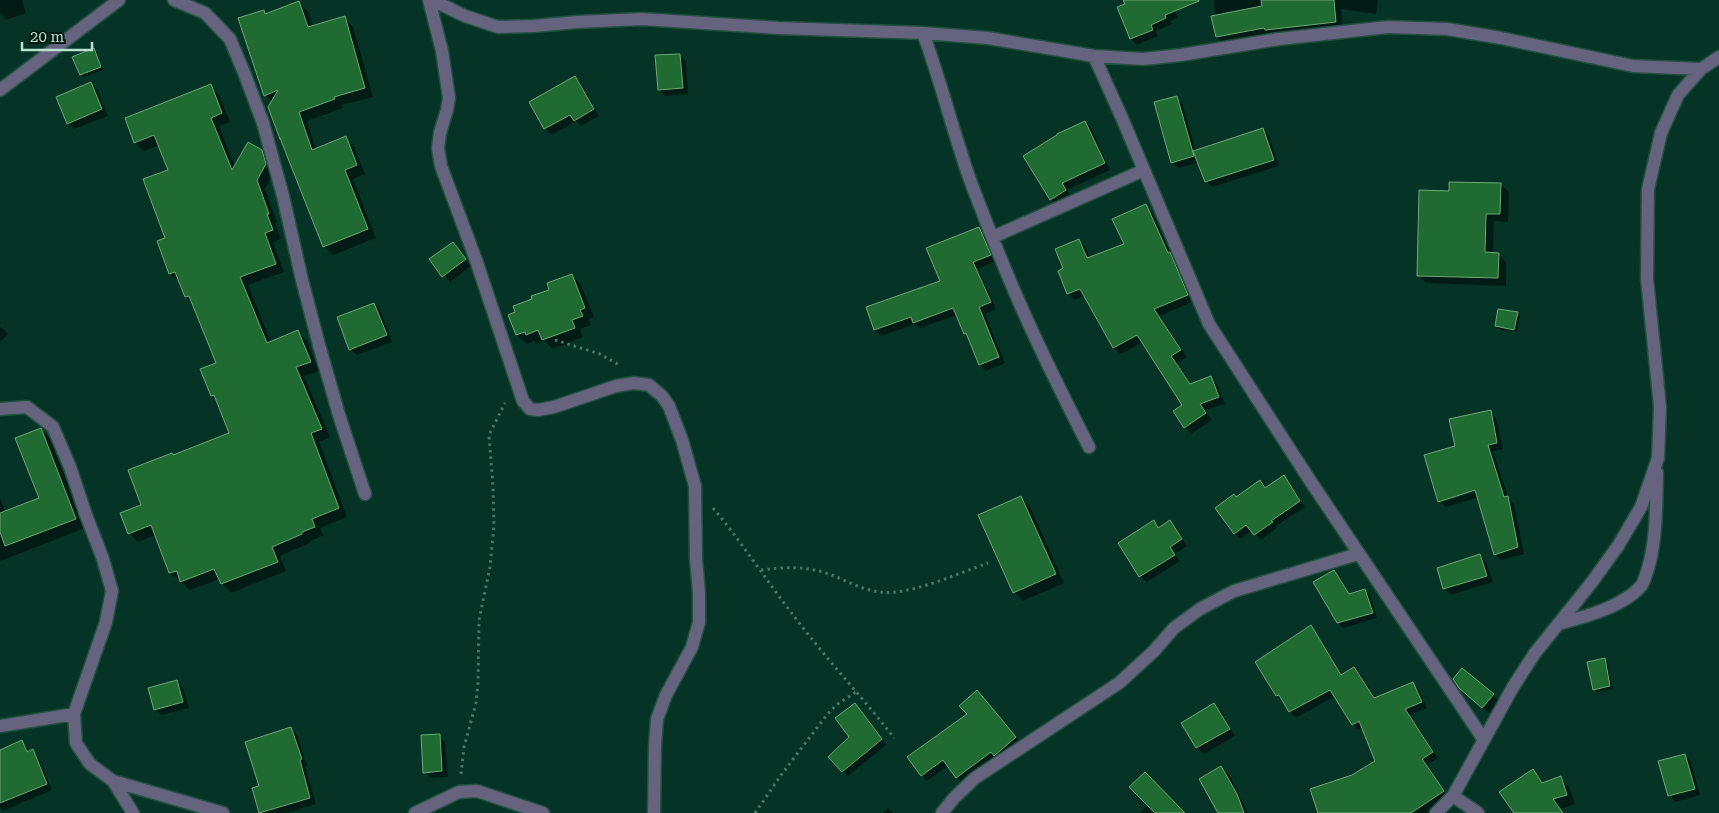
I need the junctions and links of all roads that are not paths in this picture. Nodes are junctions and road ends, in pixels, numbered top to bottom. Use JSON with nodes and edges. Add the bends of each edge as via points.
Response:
{"nodes":[{"id":1,"x":119,"y":0,"type":"edge"},
{"id":2,"x":174,"y":0,"type":"edge"},
{"id":3,"x":430,"y":0,"type":"edge"},
{"id":4,"x":923,"y":33,"type":"junction"},
{"id":5,"x":1094,"y":56,"type":"junction"},
{"id":6,"x":1719,"y":57,"type":"edge"},
{"id":7,"x":1701,"y":69,"type":"junction"},
{"id":8,"x":0,"y":90,"type":"edge"},
{"id":9,"x":1144,"y":170,"type":"junction"},
{"id":10,"x":993,"y":237,"type":"junction"},
{"id":11,"x":0,"y":409,"type":"edge"},
{"id":12,"x":1089,"y":447,"type":"dead end"},
{"id":13,"x":1658,"y":458,"type":"junction"},
{"id":14,"x":365,"y":494,"type":"dead end"},
{"id":15,"x":1358,"y":554,"type":"junction"},
{"id":16,"x":1558,"y":624,"type":"junction"},
{"id":17,"x":74,"y":714,"type":"junction"},
{"id":18,"x":0,"y":726,"type":"edge"},
{"id":19,"x":1484,"y":740,"type":"junction"},
{"id":20,"x":113,"y":782,"type":"junction"},
{"id":21,"x":1452,"y":796,"type":"junction"},
{"id":22,"x":133,"y":813,"type":"edge"},
{"id":23,"x":223,"y":813,"type":"edge"},
{"id":24,"x":415,"y":813,"type":"edge"},
{"id":25,"x":544,"y":813,"type":"edge"},
{"id":26,"x":654,"y":813,"type":"edge"},
{"id":27,"x":942,"y":813,"type":"edge"},
{"id":28,"x":1436,"y":813,"type":"edge"},
{"id":29,"x":1478,"y":813,"type":"edge"}],
"edges":[{"from":1,"to":8,"type":"street"},
{"from":2,"to":14,"type":"street","via":[[205,13],[230,38],[245,75],[265,132],[319,345]]},
{"from":3,"to":4,"type":"street","via":[[498,27],[642,19]]},
{"from":3,"to":26,"type":"street","via":[[449,98],[438,148],[441,166],[523,401],[538,410],[616,386],[649,385],[669,406],[695,486],[699,622],[692,647],[657,719]]},
{"from":4,"to":5,"type":"street","via":[[988,38]]},
{"from":4,"to":10,"type":"street","via":[[972,186]]},
{"from":5,"to":7,"type":"street","via":[[1142,59],[1388,27],[1447,29],[1633,66]]},
{"from":5,"to":9,"type":"street"},
{"from":6,"to":7,"type":"street"},
{"from":7,"to":13,"type":"street","via":[[1678,95],[1661,132],[1648,188],[1647,279],[1660,407]]},
{"from":9,"to":10,"type":"street"},
{"from":9,"to":15,"type":"street","via":[[1209,324]]},
{"from":10,"to":12,"type":"street","via":[[1020,304]]},
{"from":11,"to":17,"type":"street","via":[[27,408],[53,427],[112,591],[106,622]]},
{"from":13,"to":16,"type":"street","via":[[1641,507],[1618,546]]},
{"from":13,"to":16,"type":"street","via":[[1655,531],[1642,585],[1625,599],[1594,614]]},
{"from":15,"to":19,"type":"street"},
{"from":15,"to":27,"type":"street","via":[[1234,591],[1200,609],[1174,628],[1119,684],[975,778]]},
{"from":16,"to":19,"type":"street","via":[[1513,687]]},
{"from":17,"to":18,"type":"street"},
{"from":17,"to":20,"type":"street","via":[[76,743],[90,764]]},
{"from":19,"to":21,"type":"street"},
{"from":20,"to":22,"type":"street"},
{"from":20,"to":23,"type":"street"},
{"from":21,"to":28,"type":"street"},
{"from":21,"to":29,"type":"street"},
{"from":24,"to":25,"type":"street","via":[[459,792],[477,791]]}]}
